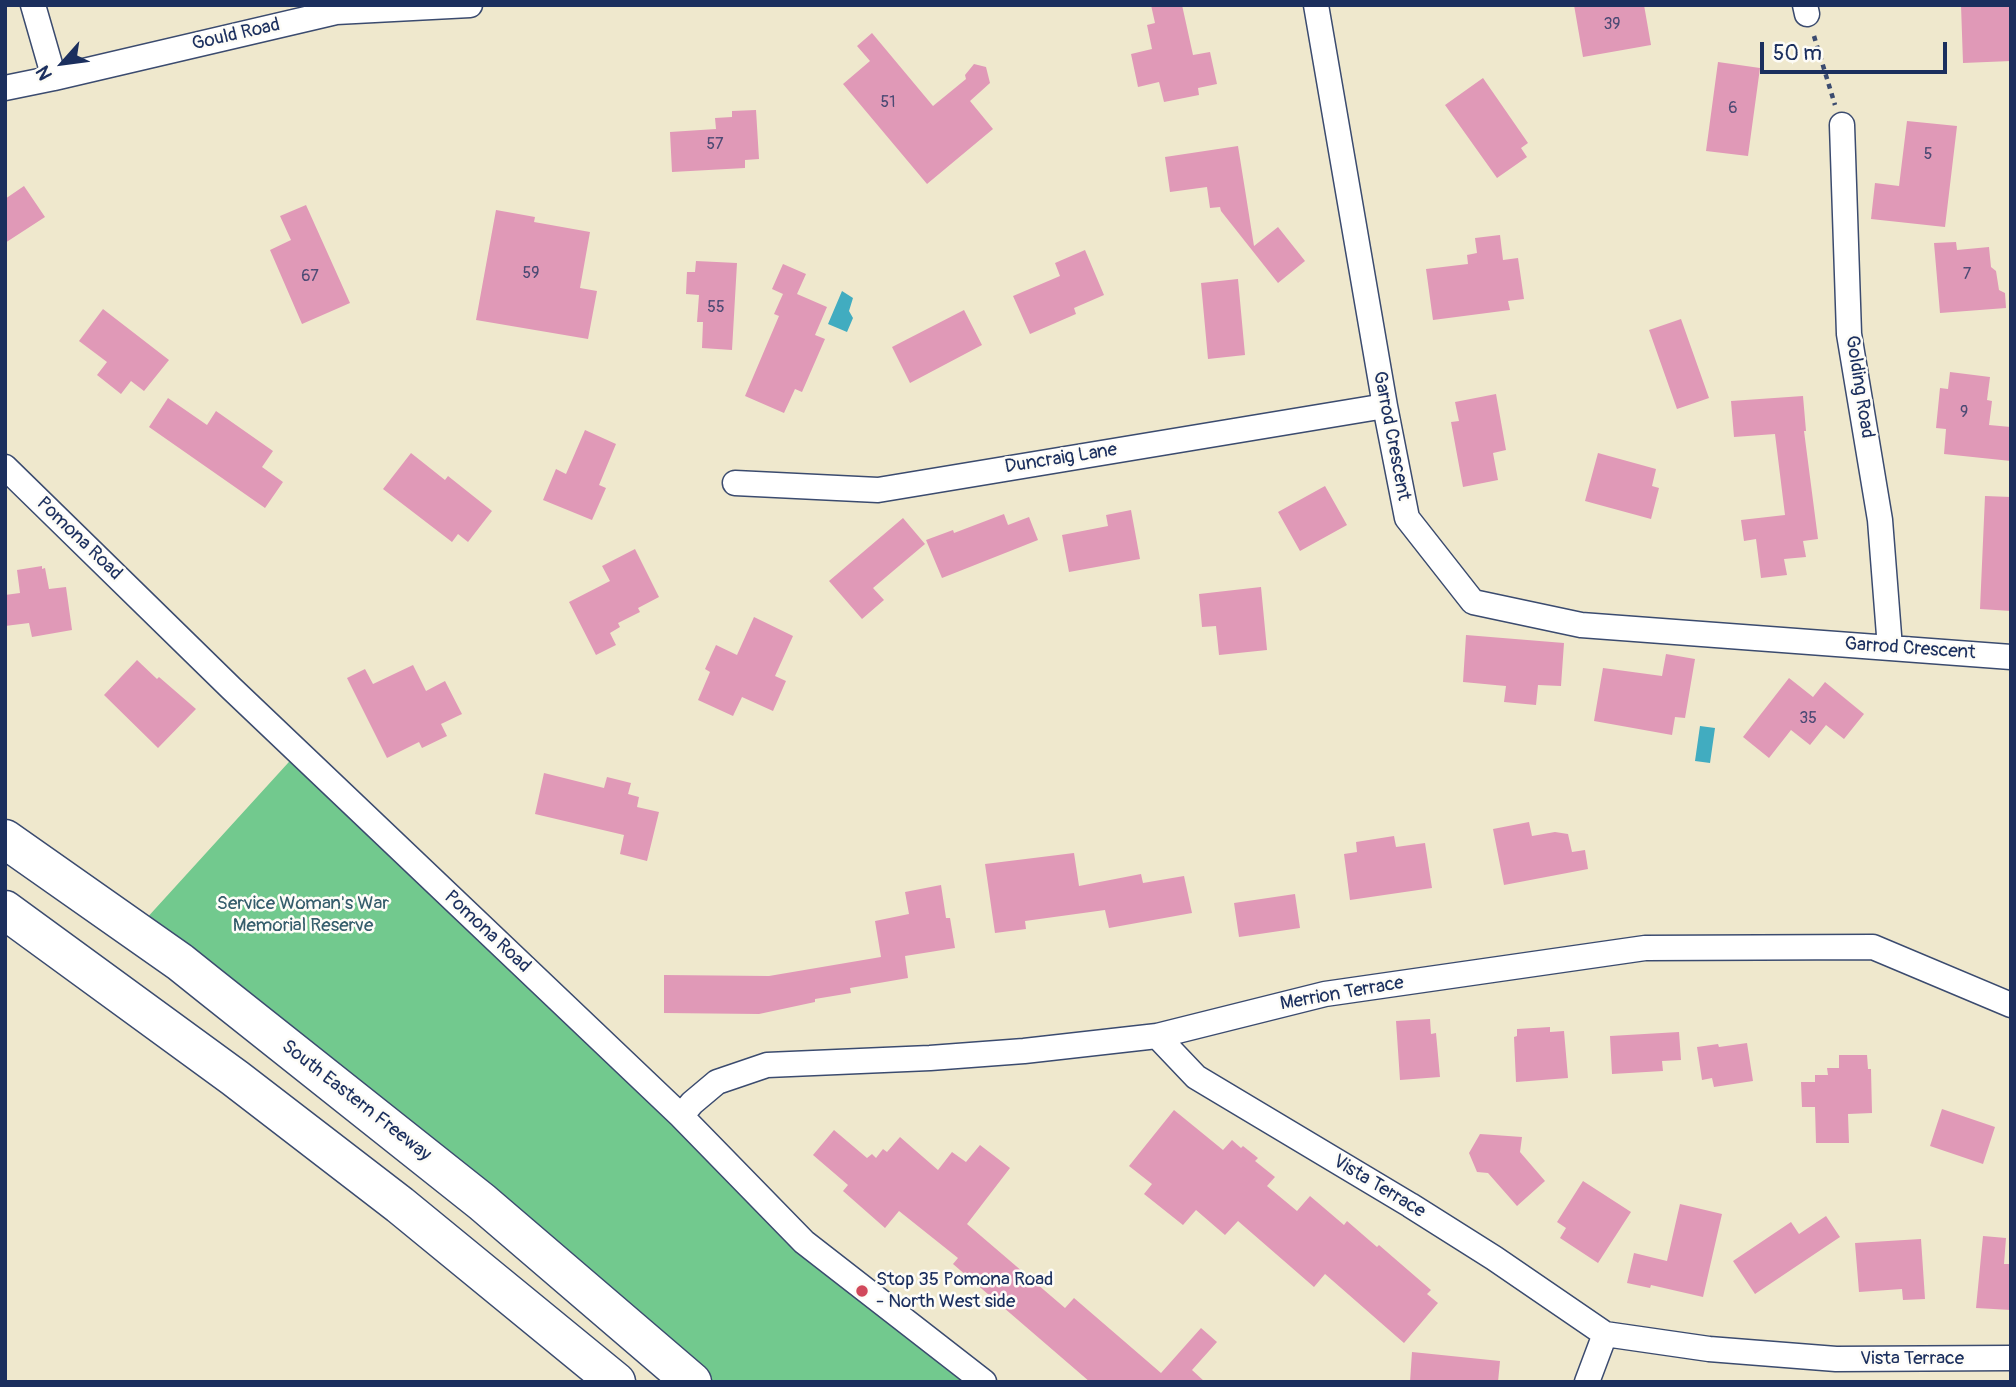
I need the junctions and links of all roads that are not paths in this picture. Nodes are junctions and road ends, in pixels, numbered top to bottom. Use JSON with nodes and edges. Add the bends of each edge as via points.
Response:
{"nodes":[{"id":1,"x":33,"y":5,"type":"edge"},
{"id":2,"x":470,"y":5,"type":"edge"},
{"id":3,"x":1316,"y":5,"type":"edge"},
{"id":4,"x":54,"y":78,"type":"junction"},
{"id":5,"x":5,"y":88,"type":"edge"},
{"id":6,"x":1842,"y":125,"type":"road end"},
{"id":7,"x":1385,"y":406,"type":"junction"},
{"id":8,"x":5,"y":467,"type":"edge"},
{"id":9,"x":735,"y":482,"type":"dead end"},
{"id":10,"x":1890,"y":648,"type":"junction"},
{"id":11,"x":2011,"y":657,"type":"edge"},
{"id":12,"x":5,"y":839,"type":"edge"},
{"id":13,"x":5,"y":910,"type":"edge"},
{"id":14,"x":2011,"y":1005,"type":"edge"},
{"id":15,"x":1157,"y":1036,"type":"junction"},
{"id":16,"x":681,"y":1116,"type":"junction"},
{"id":17,"x":1605,"y":1334,"type":"junction"},
{"id":18,"x":2011,"y":1358,"type":"edge"},
{"id":19,"x":616,"y":1382,"type":"edge"},
{"id":20,"x":692,"y":1382,"type":"edge"},
{"id":21,"x":984,"y":1382,"type":"edge"},
{"id":22,"x":1587,"y":1382,"type":"edge"}],
"edges":[{"from":1,"to":4,"type":"street"},
{"from":2,"to":4,"type":"street","name":"Gould Road","via":[[336,12]]},
{"from":3,"to":7,"type":"street","name":"Garrod Crescent"},
{"from":4,"to":5,"type":"street","name":"Gould Road"},
{"from":6,"to":10,"type":"street","name":"Golding Road","via":[[1849,334],[1880,520]]},
{"from":7,"to":9,"type":"street","name":"Duncraig Lane","via":[[878,489]]},
{"from":7,"to":10,"type":"street","name":"Garrod Crescent","via":[[1407,518],[1473,602],[1581,625]]},
{"from":8,"to":16,"type":"street","name":"Pomona Road"},
{"from":10,"to":11,"type":"street","name":"Garrod Crescent"},
{"from":12,"to":20,"type":"highway","name":"South Eastern Freeway","via":[[180,962],[482,1202]]},
{"from":13,"to":19,"type":"highway","via":[[400,1205]]},
{"from":14,"to":15,"type":"street","name":"Merrion Terrace","via":[[1873,947],[1645,948],[1325,994]]},
{"from":15,"to":16,"type":"street","name":"Merrion Terrace","via":[[930,1059],[767,1065],[717,1082]]},
{"from":15,"to":17,"type":"street","name":"Vista Terrace","via":[[1196,1077],[1494,1258]]},
{"from":16,"to":21,"type":"street","name":"Pomona Road","via":[[804,1242]]},
{"from":17,"to":18,"type":"street","name":"Vista Terrace","via":[[1709,1349],[1836,1359]]},
{"from":17,"to":22,"type":"street"}]}
